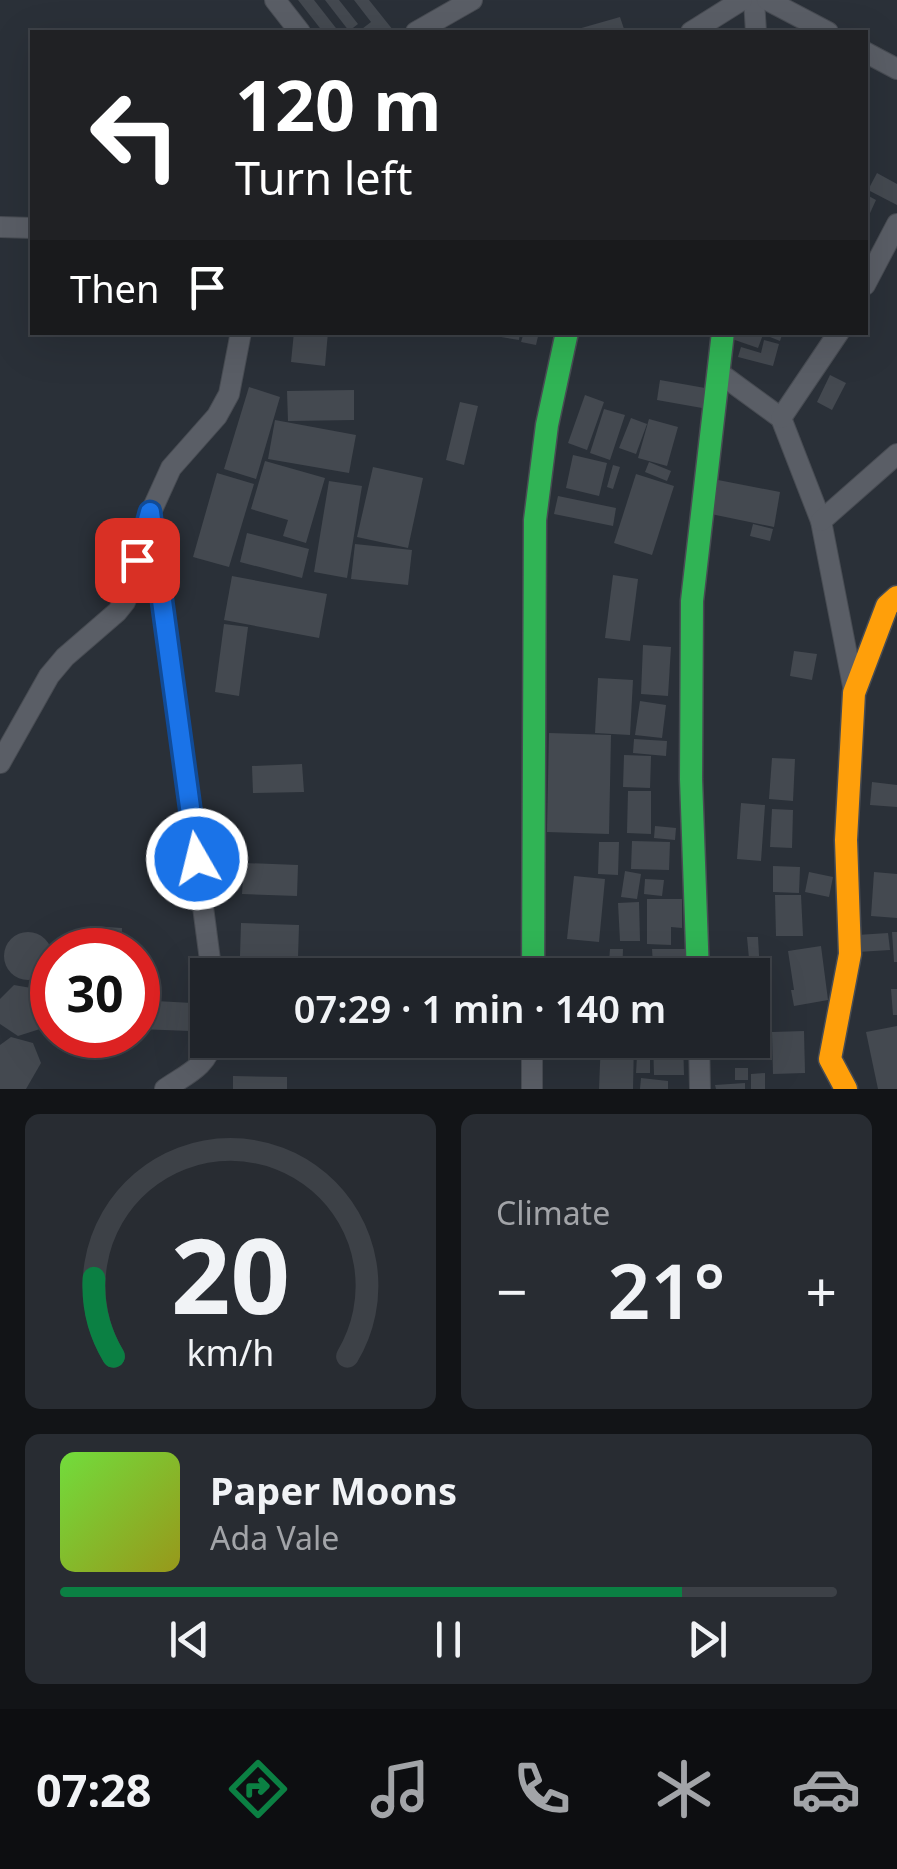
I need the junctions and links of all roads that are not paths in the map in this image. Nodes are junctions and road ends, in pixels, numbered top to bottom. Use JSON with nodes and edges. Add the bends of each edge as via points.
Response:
{"nodes":[{"id":1,"x":275,"y":0,"type":"edge"},
{"id":2,"x":472,"y":0,"type":"edge"},
{"id":3,"x":742,"y":0,"type":"edge"},
{"id":4,"x":754,"y":0,"type":"edge"},
{"id":5,"x":767,"y":0,"type":"edge"},
{"id":6,"x":298,"y":30,"type":"edge"},
{"id":7,"x":420,"y":30,"type":"edge"},
{"id":8,"x":695,"y":30,"type":"edge"},
{"id":9,"x":756,"y":30,"type":"edge"},
{"id":10,"x":824,"y":30,"type":"edge"},
{"id":11,"x":868,"y":54,"type":"edge"},
{"id":12,"x":897,"y":70,"type":"edge"},
{"id":13,"x":897,"y":224,"type":"edge"},
{"id":14,"x":0,"y":227,"type":"edge"},
{"id":15,"x":30,"y":228,"type":"edge"},
{"id":16,"x":868,"y":279,"type":"edge"},
{"id":17,"x":240,"y":335,"type":"edge"},
{"id":18,"x":566,"y":335,"type":"edge"},
{"id":19,"x":723,"y":335,"type":"edge"},
{"id":20,"x":837,"y":335,"type":"edge"},
{"id":21,"x":718,"y":372,"type":"junction"},
{"id":22,"x":781,"y":418,"type":"junction"},
{"id":23,"x":897,"y":454,"type":"edge"},
{"id":24,"x":150,"y":512,"type":"junction"},
{"id":25,"x":821,"y":521,"type":"junction"},
{"id":26,"x":897,"y":597,"type":"edge"},
{"id":27,"x":854,"y":693,"type":"junction"},
{"id":28,"x":0,"y":763,"type":"edge"},
{"id":29,"x":210,"y":958,"type":"edge"},
{"id":30,"x":532,"y":958,"type":"edge"},
{"id":31,"x":697,"y":958,"type":"edge"},
{"id":32,"x":206,"y":1058,"type":"edge"},
{"id":33,"x":532,"y":1058,"type":"edge"},
{"id":34,"x":699,"y":1058,"type":"edge"},
{"id":35,"x":166,"y":1089,"type":"edge"},
{"id":36,"x":532,"y":1089,"type":"edge"},
{"id":37,"x":700,"y":1089,"type":"edge"},
{"id":38,"x":846,"y":1089,"type":"edge"}],
"edges":[{"from":1,"to":6,"type":"street"},
{"from":2,"to":7,"type":"street"},
{"from":3,"to":8,"type":"street"},
{"from":4,"to":9,"type":"street"},
{"from":5,"to":10,"type":"street"},
{"from":11,"to":12,"type":"street"},
{"from":13,"to":16,"type":"street"},
{"from":14,"to":15,"type":"street"},
{"from":17,"to":24,"type":"street","via":[[229,394],[171,468]]},
{"from":18,"to":30,"type":"street","via":[[546,425],[535,520]]},
{"from":19,"to":21,"type":"street"},
{"from":20,"to":22,"type":"street"},
{"from":21,"to":22,"type":"street"},
{"from":21,"to":31,"type":"street","via":[[692,601]]},
{"from":22,"to":25,"type":"street"},
{"from":23,"to":25,"type":"street"},
{"from":24,"to":28,"type":"street","via":[[124,602],[48,676]]},
{"from":24,"to":29,"type":"street"},
{"from":25,"to":27,"type":"street"},
{"from":26,"to":27,"type":"street","via":[[887,606]]},
{"from":27,"to":38,"type":"street","via":[[846,840],[850,954],[830,1059]]},
{"from":32,"to":35,"type":"street"},
{"from":33,"to":36,"type":"street"},
{"from":34,"to":37,"type":"street"}]}
